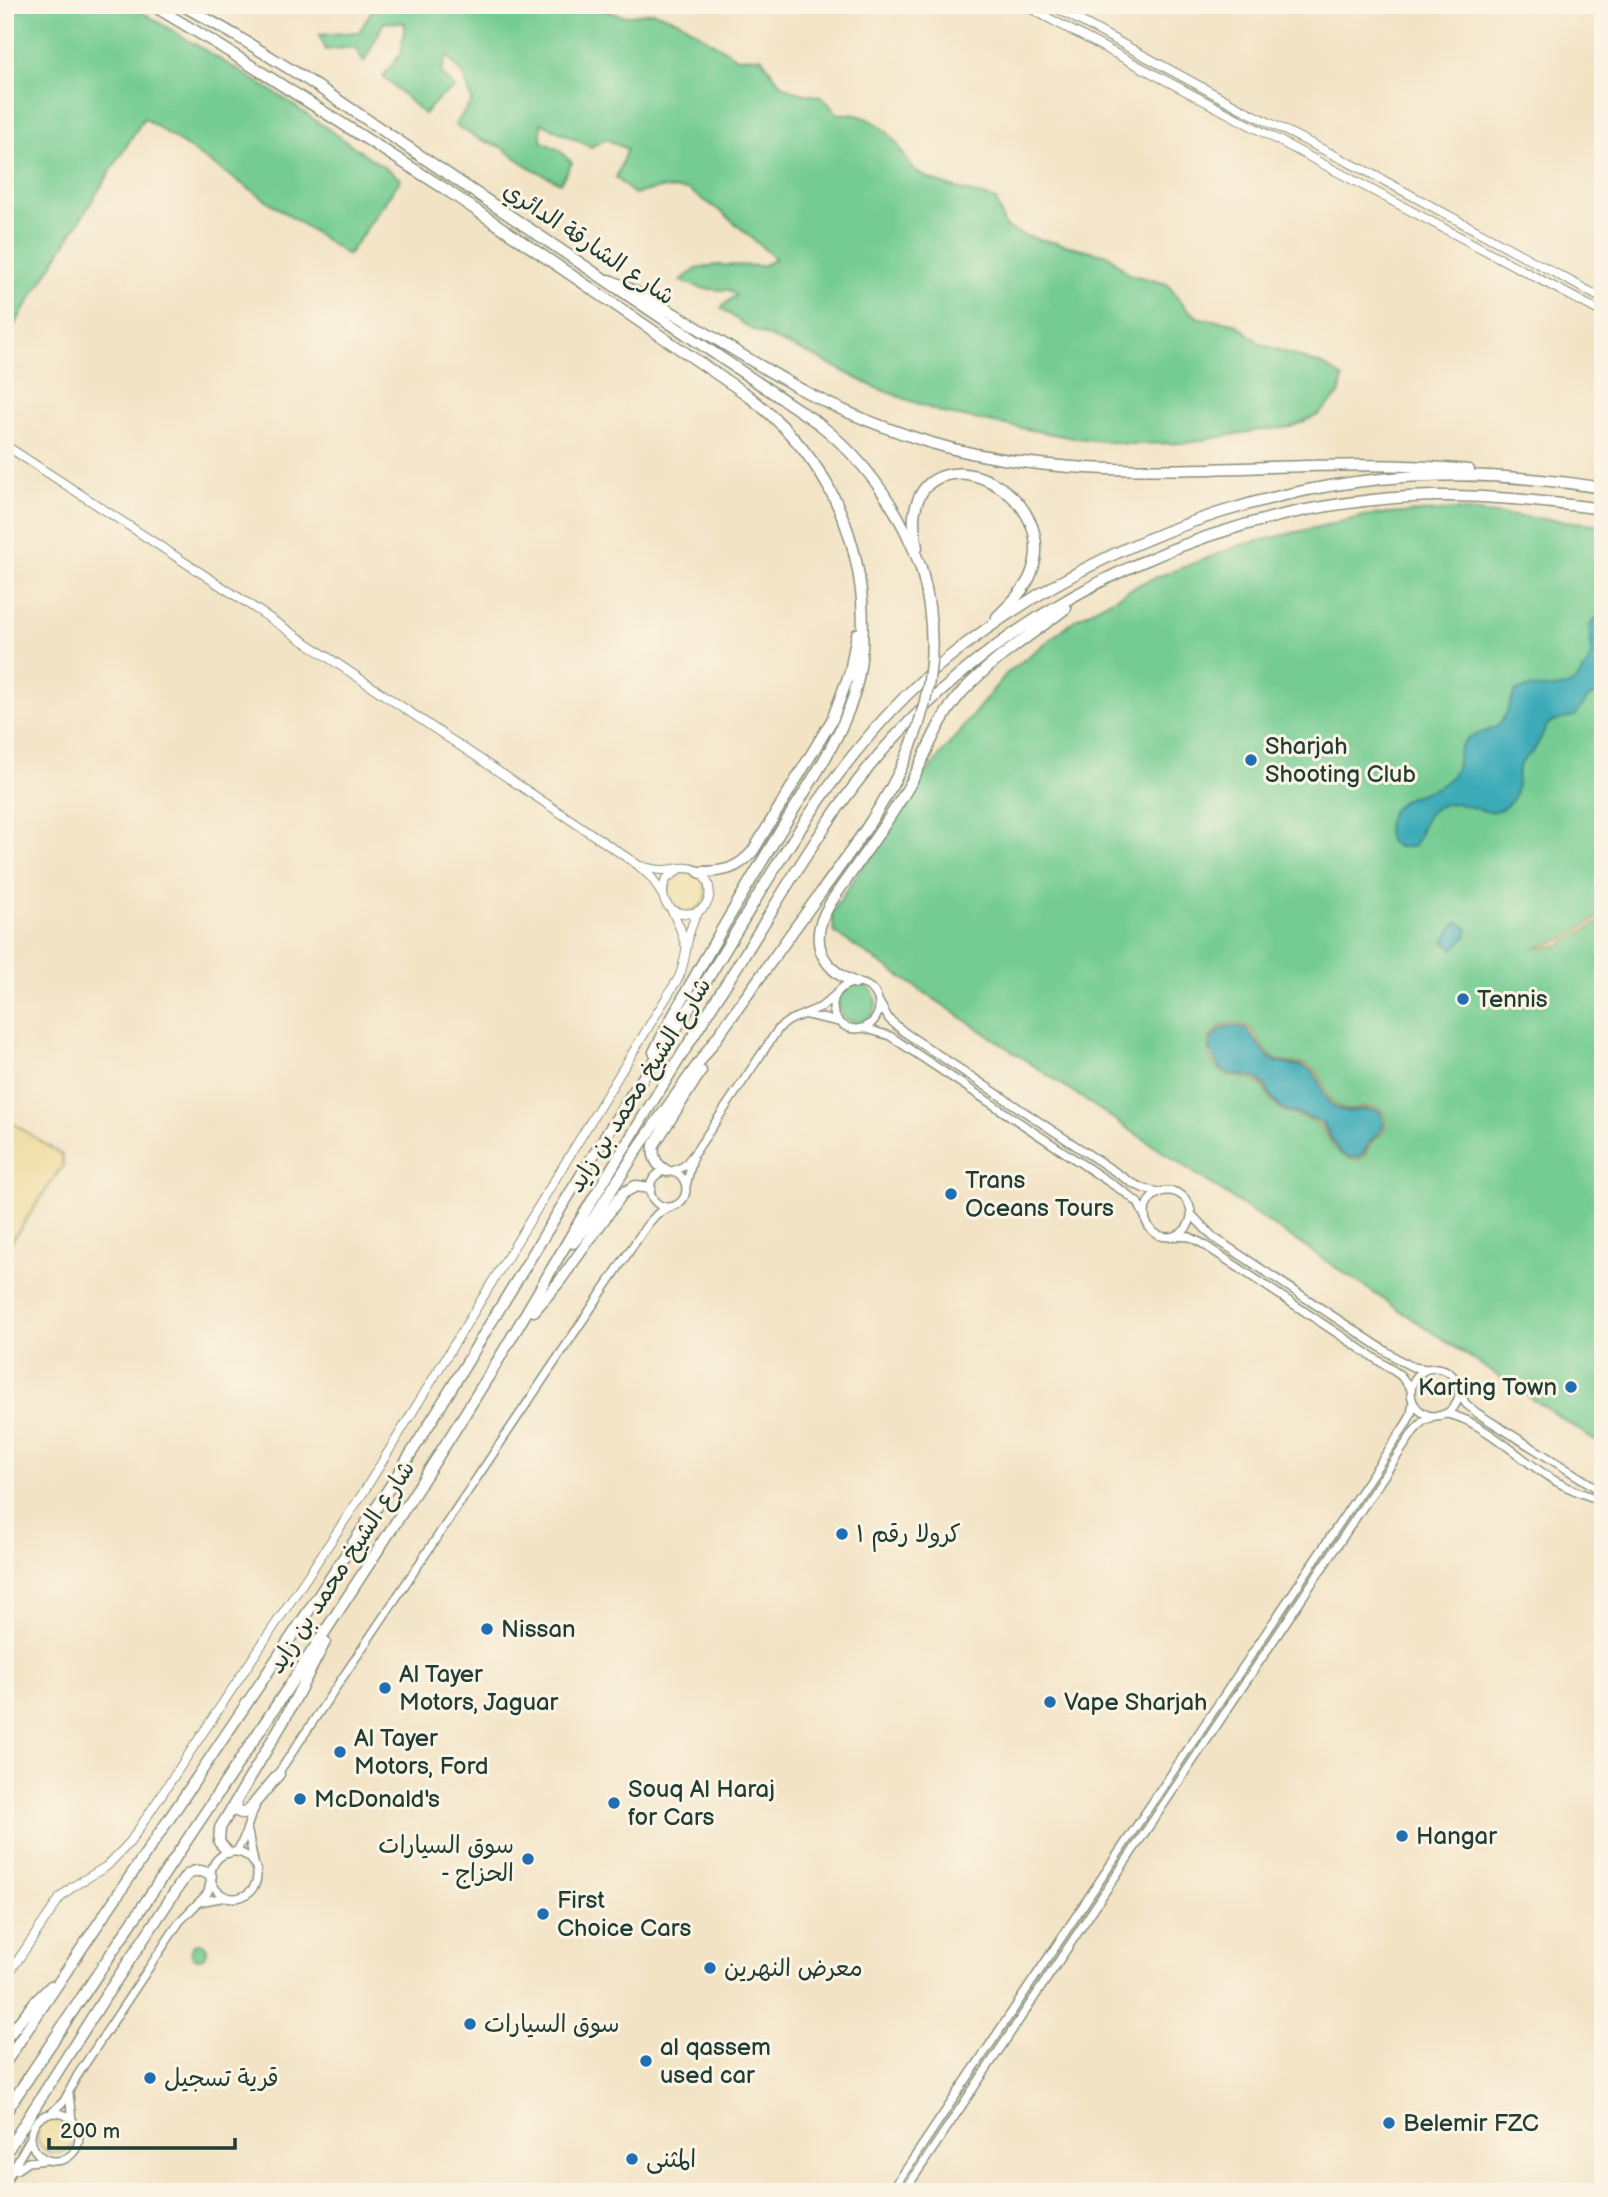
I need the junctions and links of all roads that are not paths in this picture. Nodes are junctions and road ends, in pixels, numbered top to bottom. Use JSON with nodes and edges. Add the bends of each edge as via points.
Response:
{"nodes":[{"id":1,"x":152,"y":5,"type":"edge"},
{"id":2,"x":182,"y":5,"type":"edge"},
{"id":3,"x":196,"y":5,"type":"edge"},
{"id":4,"x":1024,"y":5,"type":"edge"},
{"id":5,"x":1051,"y":5,"type":"edge"},
{"id":6,"x":209,"y":20,"type":"junction"},
{"id":7,"x":608,"y":281,"type":"junction"},
{"id":8,"x":1603,"y":299,"type":"edge"},
{"id":9,"x":1603,"y":313,"type":"edge"},
{"id":10,"x":6,"y":446,"type":"edge"},
{"id":11,"x":1527,"y":478,"type":"junction"},
{"id":12,"x":1603,"y":488,"type":"edge"},
{"id":13,"x":1603,"y":509,"type":"edge"},
{"id":14,"x":920,"y":568,"type":"junction"},
{"id":15,"x":860,"y":582,"type":"junction"},
{"id":16,"x":1093,"y":586,"type":"junction"},
{"id":17,"x":977,"y":637,"type":"junction"},
{"id":18,"x":638,"y":865,"type":"junction"},
{"id":19,"x":680,"y":869,"type":"junction"},
{"id":20,"x":699,"y":872,"type":"junction"},
{"id":21,"x":663,"y":896,"type":"junction"},
{"id":22,"x":670,"y":908,"type":"junction"},
{"id":23,"x":699,"y":911,"type":"junction"},
{"id":24,"x":685,"y":947,"type":"junction"},
{"id":25,"x":856,"y":983,"type":"junction"},
{"id":26,"x":836,"y":994,"type":"junction"},
{"id":27,"x":880,"y":1002,"type":"junction"},
{"id":28,"x":803,"y":1015,"type":"junction"},
{"id":29,"x":839,"y":1022,"type":"junction"},
{"id":30,"x":864,"y":1028,"type":"junction"},
{"id":31,"x":717,"y":1037,"type":"junction"},
{"id":32,"x":633,"y":1093,"type":"junction"},
{"id":33,"x":696,"y":1150,"type":"junction"},
{"id":34,"x":668,"y":1172,"type":"junction"},
{"id":35,"x":685,"y":1186,"type":"junction"},
{"id":36,"x":650,"y":1191,"type":"junction"},
{"id":37,"x":1158,"y":1192,"type":"junction"},
{"id":38,"x":670,"y":1207,"type":"junction"},
{"id":39,"x":1144,"y":1215,"type":"junction"},
{"id":40,"x":1192,"y":1216,"type":"junction"},
{"id":41,"x":647,"y":1225,"type":"junction"},
{"id":42,"x":1175,"y":1236,"type":"junction"},
{"id":43,"x":561,"y":1255,"type":"junction"},
{"id":44,"x":522,"y":1323,"type":"junction"},
{"id":45,"x":1427,"y":1369,"type":"junction"},
{"id":46,"x":1411,"y":1389,"type":"junction"},
{"id":47,"x":1459,"y":1392,"type":"junction"},
{"id":48,"x":1413,"y":1402,"type":"junction"},
{"id":49,"x":1444,"y":1414,"type":"junction"},
{"id":50,"x":1434,"y":1416,"type":"junction"},
{"id":51,"x":1603,"y":1492,"type":"edge"},
{"id":52,"x":1603,"y":1501,"type":"edge"},
{"id":53,"x":343,"y":1604,"type":"junction"},
{"id":54,"x":279,"y":1774,"type":"junction"},
{"id":55,"x":236,"y":1803,"type":"junction"},
{"id":56,"x":248,"y":1828,"type":"junction"},
{"id":57,"x":232,"y":1852,"type":"junction"},
{"id":58,"x":255,"y":1863,"type":"junction"},
{"id":59,"x":211,"y":1877,"type":"junction"},
{"id":60,"x":227,"y":1897,"type":"junction"},
{"id":61,"x":199,"y":1902,"type":"junction"},
{"id":62,"x":61,"y":1978,"type":"junction"},
{"id":63,"x":5,"y":1979,"type":"edge"},
{"id":64,"x":5,"y":2039,"type":"edge"},
{"id":65,"x":5,"y":2063,"type":"edge"},
{"id":66,"x":964,"y":2082,"type":"junction"},
{"id":67,"x":973,"y":2089,"type":"junction"},
{"id":68,"x":69,"y":2093,"type":"junction"},
{"id":69,"x":5,"y":2113,"type":"edge"},
{"id":70,"x":50,"y":2114,"type":"junction"},
{"id":71,"x":72,"y":2120,"type":"junction"},
{"id":72,"x":32,"y":2135,"type":"junction"},
{"id":73,"x":5,"y":2154,"type":"edge"},
{"id":74,"x":47,"y":2160,"type":"junction"},
{"id":75,"x":12,"y":2172,"type":"junction"},
{"id":76,"x":5,"y":2183,"type":"edge"},
{"id":77,"x":891,"y":2192,"type":"edge"},
{"id":78,"x":904,"y":2192,"type":"edge"}],
"edges":[{"from":1,"to":15,"type":"highway","name":"شارع الشارقة الدائري","via":[[443,187],[764,408],[796,439],[823,476],[843,517]]},
{"from":2,"to":6,"type":"highway","name":"شارع الشارقة الدائري"},
{"from":3,"to":6,"type":"highway"},
{"from":4,"to":9,"type":"main road"},
{"from":5,"to":8,"type":"main road"},
{"from":6,"to":7,"type":"highway","name":"شارع الشارقة الدائري"},
{"from":7,"to":11,"type":"highway","via":[[639,292],[831,405],[905,434],[982,455],[1087,469],[1409,466]]},
{"from":7,"to":14,"type":"highway","name":"شارع الشارقة الدائري","via":[[841,442],[888,500]]},
{"from":10,"to":18,"type":"main road"},
{"from":11,"to":12,"type":"highway","name":"شارع الشيخ محمد بن زايد"},
{"from":11,"to":17,"type":"highway","name":"شارع الشيخ محمد بن زايد","via":[[1383,480],[1325,487],[1241,506],[1168,530],[1107,557]]},
{"from":13,"to":16,"type":"highway","name":"شارع الشيخ محمد بن زايد","via":[[1465,496],[1346,503],[1202,538]]},
{"from":14,"to":17,"type":"highway","via":[[915,509],[933,482],[949,475],[976,476],[1001,487],[1021,506],[1031,521],[1035,541],[1032,571],[1017,597]]},
{"from":14,"to":31,"type":"highway","bridge":true,"via":[[932,644],[929,683],[913,742],[887,798]]},
{"from":15,"to":20,"type":"highway","via":[[850,672],[824,735],[748,857],[726,871]]},
{"from":15,"to":32,"type":"highway","via":[[862,657],[841,728],[683,997]]},
{"from":16,"to":25,"type":"highway","via":[[1006,652],[961,693],[939,723],[904,796],[827,909],[819,930],[822,953],[835,972]]},
{"from":16,"to":43,"type":"highway","name":"شارع الشيخ محمد بن زايد","via":[[1041,616],[970,667],[871,764],[784,890]]},
{"from":17,"to":32,"type":"highway","name":"شارع الشيخ محمد بن زايد","via":[[912,690],[856,752],[785,853]]},
{"from":18,"to":19,"type":"main road"},
{"from":18,"to":21,"type":"main road"},
{"from":19,"to":20,"type":"main road"},
{"from":19,"to":21,"type":"main road","via":[[666,879]]},
{"from":20,"to":23,"type":"main road","via":[[709,891]]},
{"from":21,"to":22,"type":"main road"},
{"from":22,"to":23,"type":"main road","via":[[681,914]]},
{"from":22,"to":24,"type":"main road"},
{"from":23,"to":24,"type":"main road"},
{"from":24,"to":63,"type":"main road","via":[[678,977],[363,1493],[130,1842],[107,1866],[60,1898]]},
{"from":25,"to":26,"type":"street"},
{"from":25,"to":27,"type":"street","via":[[870,987]]},
{"from":26,"to":28,"type":"street"},
{"from":26,"to":29,"type":"street","via":[[833,1009]]},
{"from":27,"to":30,"type":"street","via":[[875,1021]]},
{"from":27,"to":37,"type":"street","via":[[895,1026],[1132,1183]]},
{"from":28,"to":29,"type":"street"},
{"from":28,"to":33,"type":"street","via":[[784,1023],[774,1034]]},
{"from":29,"to":30,"type":"street","via":[[851,1029]]},
{"from":30,"to":39,"type":"street","via":[[890,1036],[1133,1198]]},
{"from":31,"to":34,"type":"highway","via":[[654,1145],[657,1163]]},
{"from":31,"to":43,"type":"highway","via":[[593,1219]]},
{"from":32,"to":62,"type":"highway","name":"شارع الشيخ محمد بن زايد","via":[[376,1509]]},
{"from":33,"to":34,"type":"street","via":[[684,1166]]},
{"from":33,"to":35,"type":"street"},
{"from":34,"to":35,"type":"street","via":[[680,1176]]},
{"from":34,"to":36,"type":"street","via":[[655,1177]]},
{"from":35,"to":38,"type":"street","via":[[684,1197]]},
{"from":36,"to":38,"type":"street","via":[[658,1204]]},
{"from":36,"to":41,"type":"street","via":[[652,1210]]},
{"from":36,"to":44,"type":"highway","via":[[636,1186],[626,1190],[559,1282]]},
{"from":37,"to":39,"type":"street","via":[[1147,1202]]},
{"from":37,"to":40,"type":"street","via":[[1178,1192],[1189,1202]]},
{"from":38,"to":41,"type":"street"},
{"from":39,"to":42,"type":"street","via":[[1154,1233]]},
{"from":40,"to":42,"type":"street"},
{"from":40,"to":45,"type":"street","via":[[1213,1237],[1401,1362]]},
{"from":41,"to":54,"type":"street"},
{"from":42,"to":46,"type":"street","via":[[1203,1244],[1400,1375]]},
{"from":43,"to":44,"type":"highway","name":"شارع الشيخ محمد بن زايد"},
{"from":44,"to":53,"type":"highway","name":"شارع الشيخ محمد بن زايد"},
{"from":45,"to":46,"type":"street","via":[[1414,1379]]},
{"from":45,"to":47,"type":"street","via":[[1446,1371]]},
{"from":46,"to":48,"type":"street"},
{"from":47,"to":49,"type":"street","via":[[1455,1405]]},
{"from":47,"to":51,"type":"street","via":[[1477,1413]]},
{"from":48,"to":50,"type":"street"},
{"from":48,"to":66,"type":"street","via":[[1406,1424]]},
{"from":49,"to":50,"type":"street"},
{"from":49,"to":52,"type":"street","via":[[1464,1418],[1552,1479]]},
{"from":50,"to":67,"type":"street","via":[[1414,1431]]},
{"from":53,"to":55,"type":"highway"},
{"from":53,"to":69,"type":"highway","name":"شارع الشيخ محمد بن زايد"},
{"from":54,"to":55,"type":"highway","via":[[248,1811],[236,1811]]},
{"from":54,"to":56,"type":"street"},
{"from":55,"to":57,"type":"highway","via":[[218,1833],[219,1842]]},
{"from":56,"to":57,"type":"street","via":[[244,1841]]},
{"from":56,"to":58,"type":"street"},
{"from":57,"to":58,"type":"street","via":[[247,1855]]},
{"from":57,"to":59,"type":"street","via":[[218,1858]]},
{"from":58,"to":60,"type":"street","via":[[257,1882],[250,1893]]},
{"from":59,"to":60,"type":"street","via":[[216,1890]]},
{"from":59,"to":61,"type":"street","via":[[208,1892]]},
{"from":59,"to":73,"type":"highway","via":[[199,1870],[185,1877]]},
{"from":60,"to":61,"type":"street"},
{"from":61,"to":68,"type":"street","via":[[180,1921]]},
{"from":62,"to":64,"type":"highway"},
{"from":62,"to":65,"type":"highway","name":"شارع الشيخ محمد بن زايد"},
{"from":66,"to":67,"type":"street","via":[[971,2082]]},
{"from":66,"to":77,"type":"street"},
{"from":67,"to":78,"type":"street"},
{"from":68,"to":70,"type":"street"},
{"from":68,"to":71,"type":"street"},
{"from":70,"to":71,"type":"street"},
{"from":70,"to":72,"type":"street","via":[[37,2122]]},
{"from":71,"to":74,"type":"street","via":[[79,2135],[75,2151],[62,2160]]},
{"from":72,"to":74,"type":"street","via":[[35,2150]]},
{"from":72,"to":75,"type":"street"},
{"from":74,"to":75,"type":"street","via":[[28,2162]]},
{"from":75,"to":76,"type":"street"}]}
